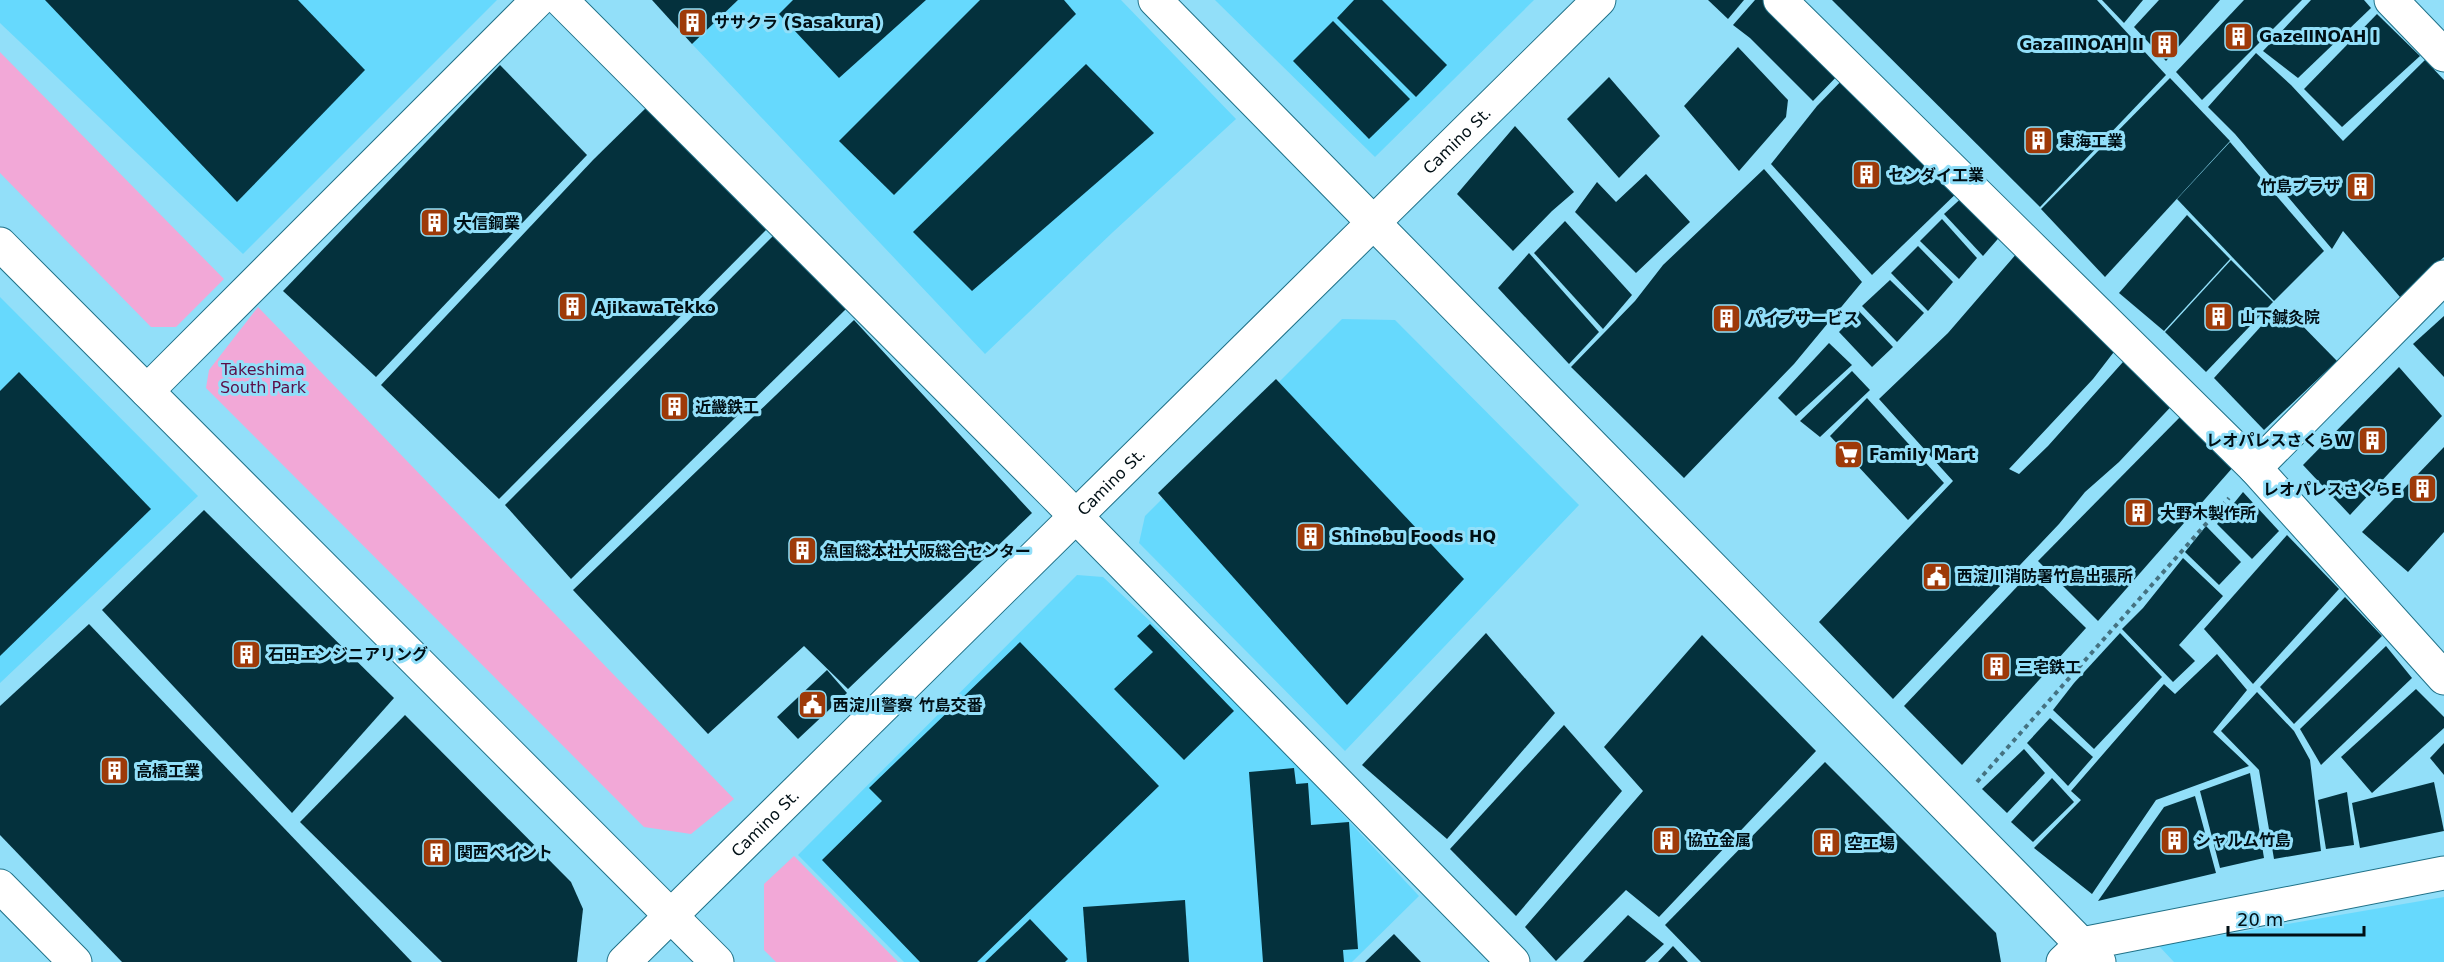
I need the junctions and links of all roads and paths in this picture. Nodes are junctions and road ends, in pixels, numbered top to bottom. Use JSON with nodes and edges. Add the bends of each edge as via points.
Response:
{"nodes":[{"id":1,"x":538,"y":0,"type":"edge"},
{"id":2,"x":561,"y":0,"type":"edge"},
{"id":3,"x":1155,"y":0,"type":"edge"},
{"id":4,"x":1599,"y":0,"type":"edge"},
{"id":5,"x":1780,"y":0,"type":"edge"},
{"id":6,"x":2391,"y":0,"type":"edge"},
{"id":7,"x":2444,"y":55,"type":"edge"},
{"id":8,"x":1372,"y":223,"type":"junction"},
{"id":9,"x":0,"y":244,"type":"edge"},
{"id":10,"x":2444,"y":277,"type":"edge"},
{"id":11,"x":147,"y":391,"type":"junction"},
{"id":12,"x":2255,"y":468,"type":"junction"},
{"id":13,"x":1076,"y":516,"type":"junction"},
{"id":14,"x":2444,"y":678,"type":"edge"},
{"id":15,"x":1951,"y":812,"type":"junction"},
{"id":16,"x":2444,"y":873,"type":"edge"},
{"id":17,"x":0,"y":886,"type":"edge"},
{"id":18,"x":672,"y":915,"type":"junction"},
{"id":19,"x":2081,"y":956,"type":"edge"},
{"id":20,"x":75,"y":962,"type":"edge"},
{"id":21,"x":624,"y":962,"type":"edge"},
{"id":22,"x":717,"y":962,"type":"edge"},
{"id":23,"x":1513,"y":962,"type":"edge"}],
"edges":[{"from":1,"to":11,"type":"street"},
{"from":2,"to":13,"type":"street"},
{"from":3,"to":8,"type":"street"},
{"from":4,"to":8,"type":"street","name":"Camino St."},
{"from":5,"to":12,"type":"street"},
{"from":6,"to":7,"type":"street"},
{"from":8,"to":13,"type":"street","name":"Camino St."},
{"from":8,"to":15,"type":"street"},
{"from":9,"to":11,"type":"street"},
{"from":10,"to":12,"type":"street"},
{"from":11,"to":18,"type":"street"},
{"from":12,"to":14,"type":"street"},
{"from":12,"to":15,"type":"path"},
{"from":13,"to":18,"type":"street","name":"Camino St."},
{"from":13,"to":23,"type":"street"},
{"from":15,"to":19,"type":"street"},
{"from":16,"to":19,"type":"street"},
{"from":17,"to":20,"type":"street"},
{"from":18,"to":21,"type":"street","name":"Camino St."},
{"from":18,"to":22,"type":"street"}]}
